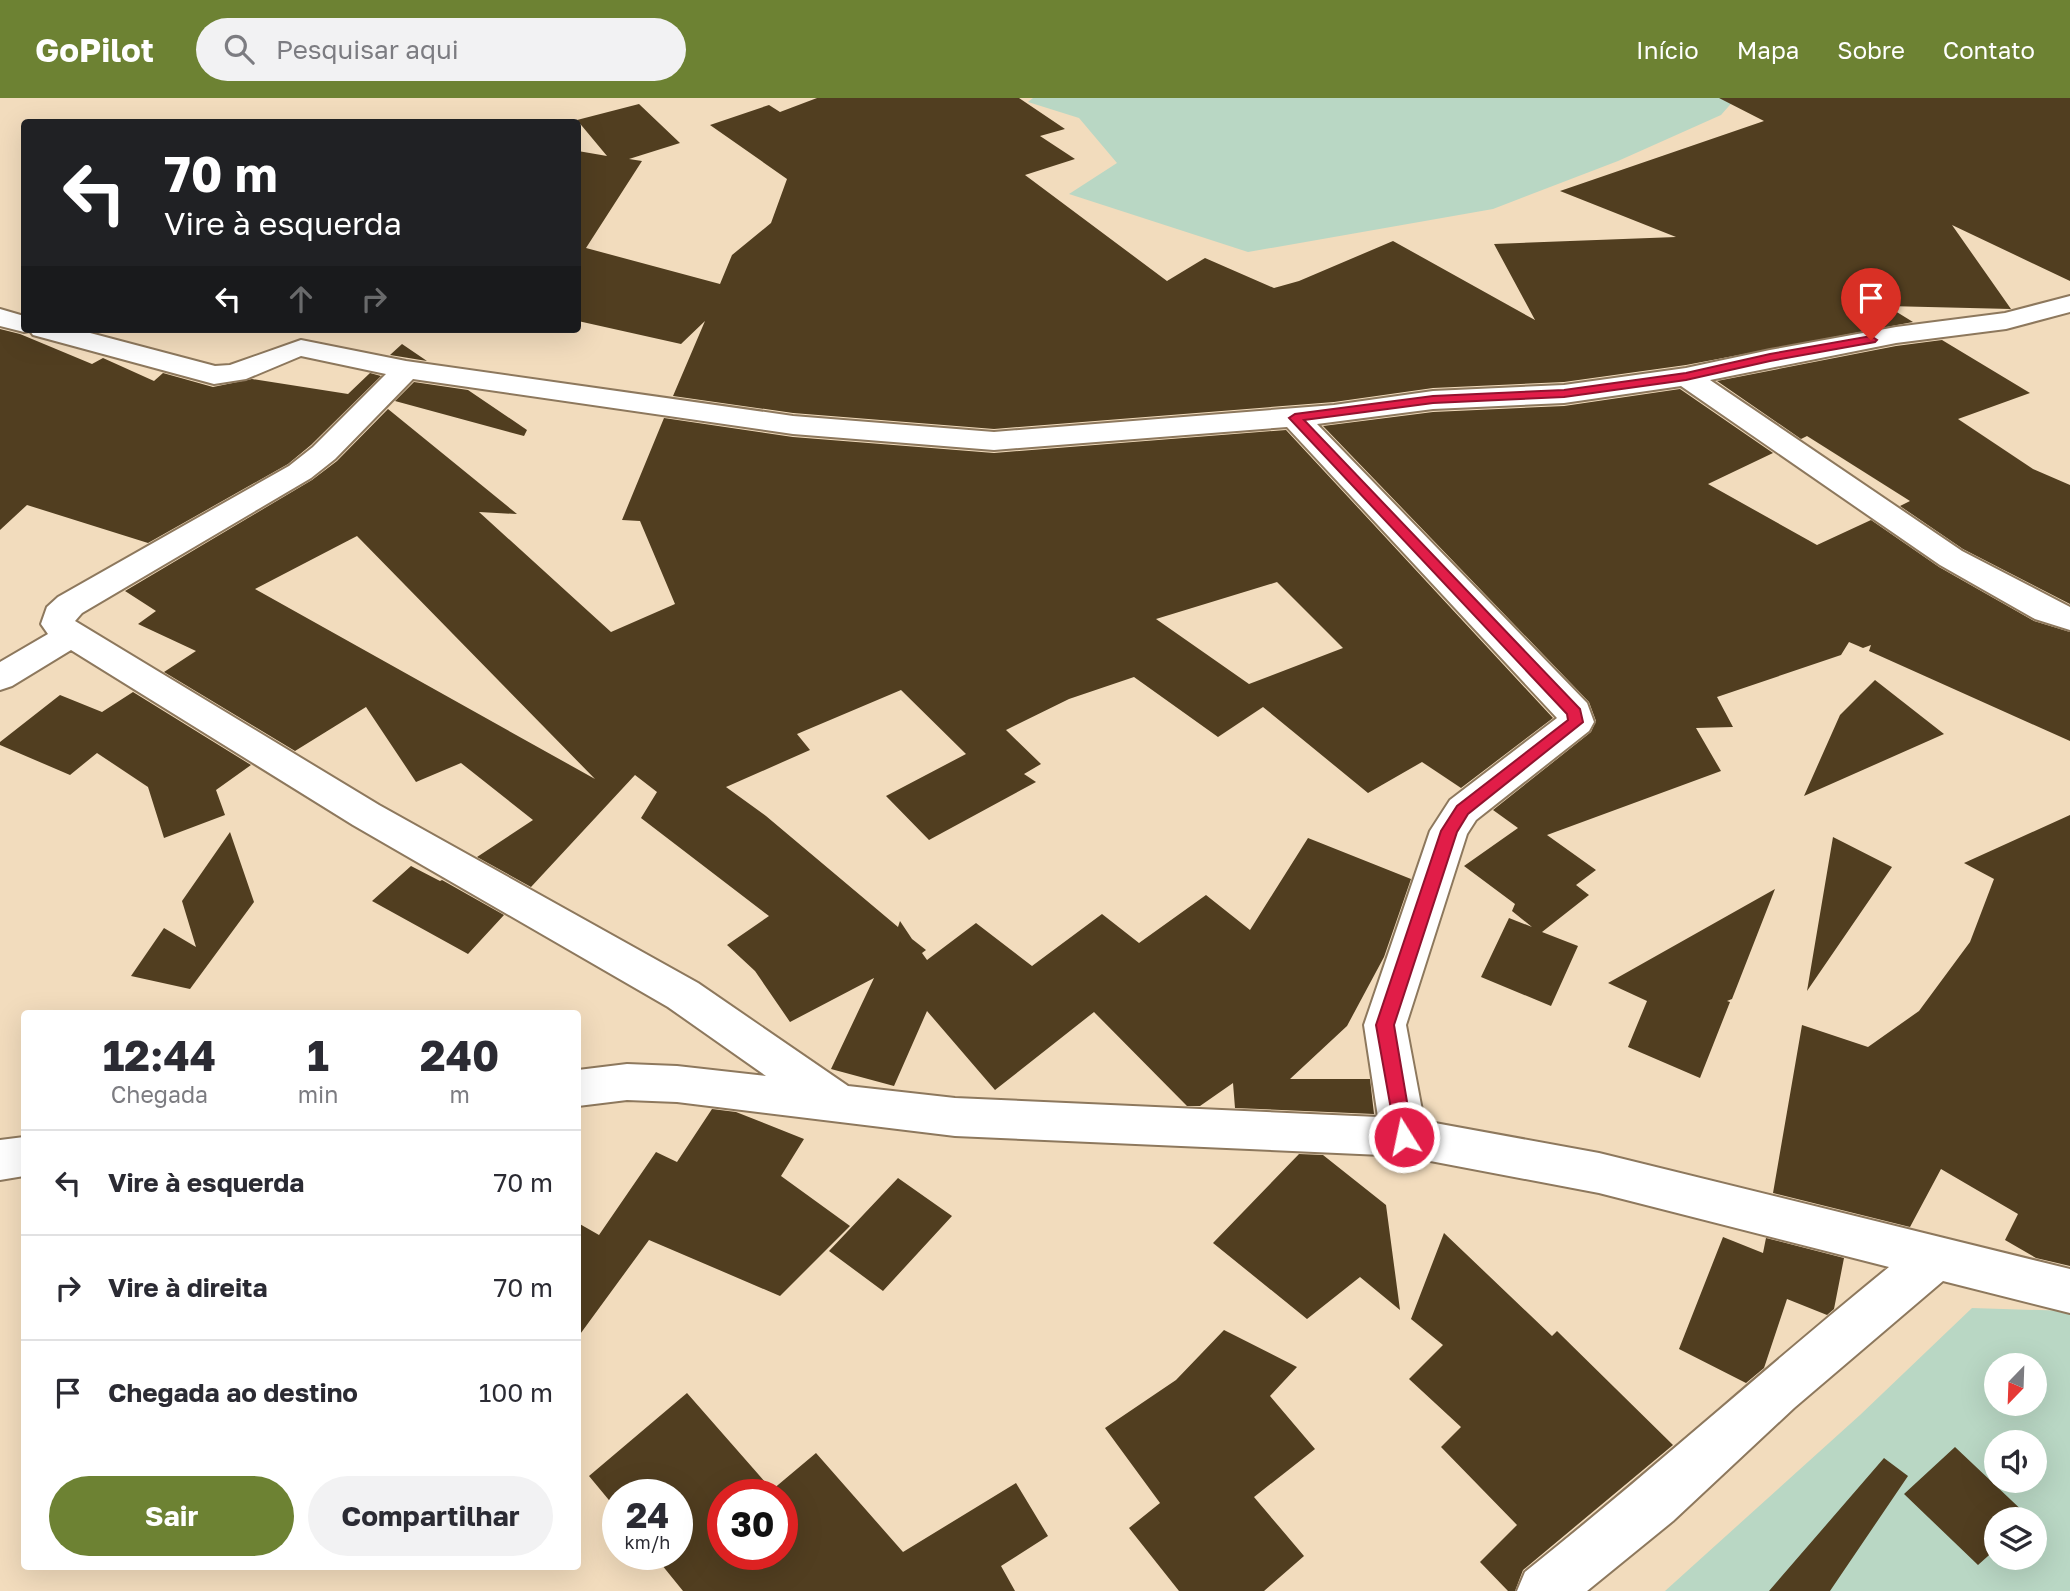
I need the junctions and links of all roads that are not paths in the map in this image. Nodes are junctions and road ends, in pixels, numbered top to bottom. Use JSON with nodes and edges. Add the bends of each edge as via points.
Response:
{"nodes":[{"id":1,"x":2070,"y":304,"type":"edge"},
{"id":2,"x":0,"y":317,"type":"edge"},
{"id":3,"x":21,"y":323,"type":"edge"},
{"id":4,"x":58,"y":333,"type":"edge"},
{"id":5,"x":406,"y":370,"type":"junction"},
{"id":6,"x":1686,"y":377,"type":"junction"},
{"id":7,"x":1295,"y":418,"type":"junction"},
{"id":8,"x":2070,"y":619,"type":"edge"},
{"id":9,"x":71,"y":635,"type":"junction"},
{"id":10,"x":0,"y":678,"type":"edge"},
{"id":11,"x":581,"y":1088,"type":"edge"},
{"id":12,"x":834,"y":1100,"type":"junction"},
{"id":13,"x":1404,"y":1137,"type":"junction"},
{"id":14,"x":21,"y":1157,"type":"edge"},
{"id":15,"x":0,"y":1160,"type":"edge"},
{"id":16,"x":1936,"y":1257,"type":"junction"},
{"id":17,"x":2070,"y":1292,"type":"edge"},
{"id":18,"x":1544,"y":1591,"type":"edge"}],
"edges":[{"from":1,"to":6,"type":"street","via":[[2006,321],[1884,337]]},
{"from":2,"to":3,"type":"street"},
{"from":4,"to":5,"type":"street","via":[[214,375],[226,376],[300,348]]},
{"from":5,"to":7,"type":"street","via":[[793,425],[963,440]]},
{"from":5,"to":9,"type":"street","via":[[300,472],[69,605],[59,615],[58,624]]},
{"from":6,"to":7,"type":"street","via":[[1564,394],[1433,400]]},
{"from":6,"to":8,"type":"street","via":[[1951,558]]},
{"from":7,"to":13,"type":"street","via":[[1574,712],[1576,722],[1463,810],[1449,831],[1385,1025]]},
{"from":9,"to":10,"type":"street"},
{"from":9,"to":12,"type":"street","via":[[366,815],[683,995]]},
{"from":11,"to":12,"type":"street","via":[[627,1082],[677,1084]]},
{"from":12,"to":13,"type":"street","via":[[955,1117]]},
{"from":13,"to":16,"type":"street","via":[[1599,1172]]},
{"from":14,"to":15,"type":"street"},
{"from":16,"to":17,"type":"street"},
{"from":16,"to":18,"type":"street","via":[[1776,1391],[1654,1502]]}]}
